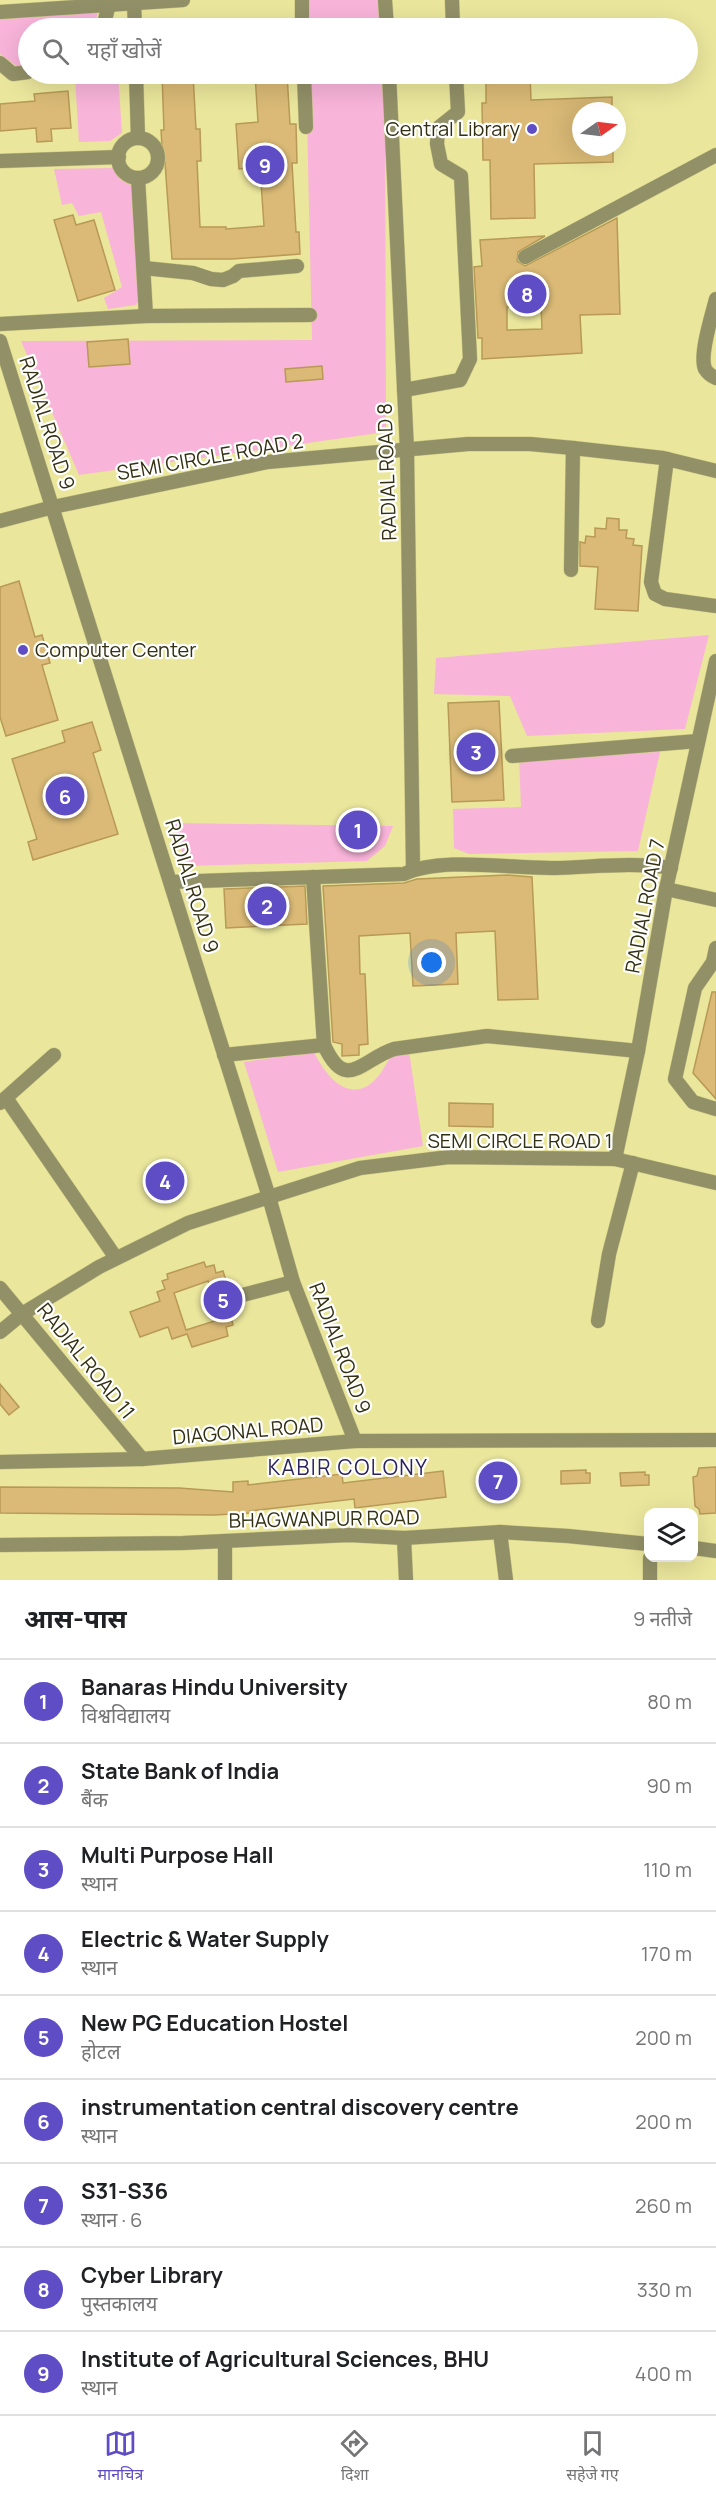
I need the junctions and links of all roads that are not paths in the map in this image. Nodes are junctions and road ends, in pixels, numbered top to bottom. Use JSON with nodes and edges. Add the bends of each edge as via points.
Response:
{"nodes":[{"id":1,"x":183,"y":0,"type":"edge"},
{"id":2,"x":302,"y":0,"type":"edge"},
{"id":3,"x":385,"y":0,"type":"edge"},
{"id":4,"x":452,"y":0,"type":"edge"},
{"id":5,"x":134,"y":2,"type":"junction"},
{"id":6,"x":109,"y":4,"type":"junction"},
{"id":7,"x":0,"y":12,"type":"edge"},
{"id":8,"x":106,"y":18,"type":"edge"},
{"id":9,"x":135,"y":18,"type":"edge"},
{"id":10,"x":303,"y":18,"type":"edge"},
{"id":11,"x":386,"y":18,"type":"edge"},
{"id":12,"x":453,"y":18,"type":"edge"},
{"id":13,"x":0,"y":63,"type":"edge"},
{"id":14,"x":18,"y":73,"type":"edge"},
{"id":15,"x":136,"y":84,"type":"edge"},
{"id":16,"x":304,"y":84,"type":"edge"},
{"id":17,"x":389,"y":84,"type":"edge"},
{"id":18,"x":457,"y":84,"type":"edge"},
{"id":19,"x":306,"y":127,"type":"dead end"},
{"id":20,"x":138,"y":138,"type":"junction"},
{"id":21,"x":716,"y":155,"type":"edge"},
{"id":22,"x":118,"y":157,"type":"junction"},
{"id":23,"x":0,"y":161,"type":"edge"},
{"id":24,"x":138,"y":178,"type":"junction"},
{"id":25,"x":525,"y":257,"type":"dead end"},
{"id":26,"x":297,"y":266,"type":"dead end"},
{"id":27,"x":144,"y":268,"type":"junction"},
{"id":28,"x":716,"y":299,"type":"edge"},
{"id":29,"x":310,"y":315,"type":"dead end"},
{"id":30,"x":146,"y":316,"type":"junction"},
{"id":31,"x":0,"y":324,"type":"edge"},
{"id":32,"x":1,"y":349,"type":"edge"},
{"id":33,"x":716,"y":378,"type":"edge"},
{"id":34,"x":404,"y":390,"type":"junction"},
{"id":35,"x":573,"y":448,"type":"junction"},
{"id":36,"x":407,"y":450,"type":"junction"},
{"id":37,"x":667,"y":459,"type":"junction"},
{"id":38,"x":716,"y":471,"type":"edge"},
{"id":39,"x":53,"y":507,"type":"junction"},
{"id":40,"x":0,"y":521,"type":"edge"},
{"id":41,"x":571,"y":570,"type":"dead end"},
{"id":42,"x":716,"y":606,"type":"edge"},
{"id":43,"x":716,"y":661,"type":"edge"},
{"id":44,"x":698,"y":741,"type":"junction"},
{"id":45,"x":512,"y":756,"type":"dead end"},
{"id":46,"x":671,"y":868,"type":"junction"},
{"id":47,"x":413,"y":869,"type":"junction"},
{"id":48,"x":313,"y":877,"type":"junction"},
{"id":49,"x":171,"y":882,"type":"junction"},
{"id":50,"x":666,"y":890,"type":"junction"},
{"id":51,"x":716,"y":900,"type":"edge"},
{"id":52,"x":715,"y":955,"type":"edge"},
{"id":53,"x":324,"y":1045,"type":"junction"},
{"id":54,"x":638,"y":1051,"type":"junction"},
{"id":55,"x":224,"y":1054,"type":"junction"},
{"id":56,"x":54,"y":1055,"type":"dead end"},
{"id":57,"x":3,"y":1101,"type":"edge"},
{"id":58,"x":716,"y":1109,"type":"edge"},
{"id":59,"x":615,"y":1159,"type":"junction"},
{"id":60,"x":633,"y":1163,"type":"junction"},
{"id":61,"x":716,"y":1183,"type":"edge"},
{"id":62,"x":269,"y":1197,"type":"junction"},
{"id":63,"x":116,"y":1258,"type":"junction"},
{"id":64,"x":293,"y":1282,"type":"junction"},
{"id":65,"x":0,"y":1288,"type":"edge"},
{"id":66,"x":235,"y":1297,"type":"dead end"},
{"id":67,"x":22,"y":1314,"type":"junction"},
{"id":68,"x":598,"y":1321,"type":"dead end"},
{"id":69,"x":0,"y":1332,"type":"edge"},
{"id":70,"x":716,"y":1440,"type":"edge"},
{"id":71,"x":355,"y":1441,"type":"junction"},
{"id":72,"x":142,"y":1459,"type":"junction"},
{"id":73,"x":0,"y":1462,"type":"edge"},
{"id":74,"x":500,"y":1532,"type":"junction"},
{"id":75,"x":404,"y":1538,"type":"junction"},
{"id":76,"x":225,"y":1541,"type":"junction"},
{"id":77,"x":644,"y":1544,"type":"edge"},
{"id":78,"x":0,"y":1545,"type":"edge"},
{"id":79,"x":698,"y":1549,"type":"edge"},
{"id":80,"x":716,"y":1551,"type":"edge"},
{"id":81,"x":650,"y":1562,"type":"edge"},
{"id":82,"x":225,"y":1580,"type":"edge"},
{"id":83,"x":406,"y":1580,"type":"edge"},
{"id":84,"x":506,"y":1580,"type":"edge"},
{"id":85,"x":650,"y":1580,"type":"edge"}],
"edges":[{"from":1,"to":5,"type":"street"},
{"from":2,"to":10,"type":"street"},
{"from":3,"to":11,"type":"street"},
{"from":4,"to":12,"type":"street"},
{"from":5,"to":6,"type":"street"},
{"from":5,"to":9,"type":"street"},
{"from":6,"to":7,"type":"street"},
{"from":6,"to":8,"type":"street"},
{"from":13,"to":14,"type":"street","via":[[13,74]]},
{"from":15,"to":20,"type":"street"},
{"from":16,"to":19,"type":"street"},
{"from":17,"to":34,"type":"street","name":"RADIAL ROAD 8"},
{"from":18,"to":34,"type":"street","via":[[458,112],[438,128],[437,144],[441,164],[460,176],[470,359],[460,380]]},
{"from":20,"to":22,"type":"street","via":[[127,141]]},
{"from":20,"to":24,"type":"street","via":[[154,145],[158,158],[153,171]]},
{"from":21,"to":25,"type":"street"},
{"from":22,"to":23,"type":"street"},
{"from":22,"to":24,"type":"street","via":[[123,170]]},
{"from":24,"to":27,"type":"street"},
{"from":26,"to":27,"type":"street","via":[[239,270],[223,280]]},
{"from":27,"to":30,"type":"street"},
{"from":28,"to":33,"type":"street","via":[[703,357],[708,374]]},
{"from":29,"to":30,"type":"street"},
{"from":30,"to":31,"type":"street"},
{"from":32,"to":39,"type":"street","name":"RADIAL ROAD 9"},
{"from":34,"to":36,"type":"street","name":"RADIAL ROAD 8"},
{"from":35,"to":36,"type":"street","name":"SEMI CIRCLE ROAD 2","via":[[468,444]]},
{"from":35,"to":37,"type":"street","name":"SEMI CIRCLE ROAD 2"},
{"from":35,"to":41,"type":"street"},
{"from":36,"to":39,"type":"street","name":"SEMI CIRCLE ROAD 2","via":[[268,462]]},
{"from":36,"to":47,"type":"street","name":"RADIAL ROAD 8"},
{"from":37,"to":38,"type":"street","name":"SEMI CIRCLE ROAD 2"},
{"from":37,"to":42,"type":"street","via":[[651,582],[655,594],[665,599]]},
{"from":39,"to":40,"type":"street","name":"SEMI CIRCLE ROAD 2"},
{"from":39,"to":49,"type":"street","name":"RADIAL ROAD 9"},
{"from":43,"to":44,"type":"street","name":"RADIAL ROAD 7"},
{"from":44,"to":45,"type":"street"},
{"from":44,"to":46,"type":"street","name":"RADIAL ROAD 7"},
{"from":46,"to":47,"type":"street","via":[[648,864],[554,868],[442,865]]},
{"from":46,"to":50,"type":"street","name":"RADIAL ROAD 7"},
{"from":47,"to":48,"type":"street","via":[[404,874]]},
{"from":48,"to":49,"type":"street"},
{"from":48,"to":53,"type":"street"},
{"from":49,"to":55,"type":"street","name":"RADIAL ROAD 9"},
{"from":50,"to":51,"type":"street"},
{"from":50,"to":54,"type":"street","name":"RADIAL ROAD 7"},
{"from":52,"to":58,"type":"street","via":[[695,987],[675,1079],[693,1102]]},
{"from":53,"to":54,"type":"street","via":[[331,1060],[348,1071],[363,1067],[394,1048],[488,1036]]},
{"from":53,"to":55,"type":"street"},
{"from":54,"to":59,"type":"street","name":"RADIAL ROAD 7"},
{"from":55,"to":62,"type":"street","name":"RADIAL ROAD 9"},
{"from":56,"to":57,"type":"street"},
{"from":57,"to":63,"type":"street"},
{"from":59,"to":60,"type":"street","name":"SEMI CIRCLE ROAD 1"},
{"from":59,"to":62,"type":"street","name":"SEMI CIRCLE ROAD 1","via":[[449,1157],[360,1168]]},
{"from":60,"to":61,"type":"street","name":"SEMI CIRCLE ROAD 1"},
{"from":60,"to":68,"type":"street","via":[[609,1254]]},
{"from":62,"to":63,"type":"street","name":"SEMI CIRCLE ROAD 1","via":[[188,1222]]},
{"from":62,"to":64,"type":"street","name":"RADIAL ROAD 9"},
{"from":63,"to":67,"type":"street","name":"SEMI CIRCLE ROAD 1"},
{"from":64,"to":66,"type":"street"},
{"from":64,"to":71,"type":"street","name":"RADIAL ROAD 9"},
{"from":65,"to":67,"type":"street","name":"RADIAL ROAD 11"},
{"from":67,"to":69,"type":"street","name":"SEMI CIRCLE ROAD 1"},
{"from":67,"to":72,"type":"street","name":"RADIAL ROAD 11"},
{"from":70,"to":71,"type":"street","name":"DIAGONAL ROAD"},
{"from":71,"to":72,"type":"street","name":"DIAGONAL ROAD"},
{"from":72,"to":73,"type":"street","name":"DIAGONAL ROAD"},
{"from":74,"to":75,"type":"street","name":"BHAGWANPUR ROAD"},
{"from":74,"to":77,"type":"street","name":"BHAGWANPUR ROAD"},
{"from":74,"to":84,"type":"street"},
{"from":75,"to":76,"type":"street","name":"BHAGWANPUR ROAD","via":[[349,1535]]},
{"from":75,"to":83,"type":"street"},
{"from":76,"to":78,"type":"street","name":"BHAGWANPUR ROAD"},
{"from":76,"to":82,"type":"street"},
{"from":79,"to":80,"type":"street"},
{"from":81,"to":85,"type":"street"}]}
